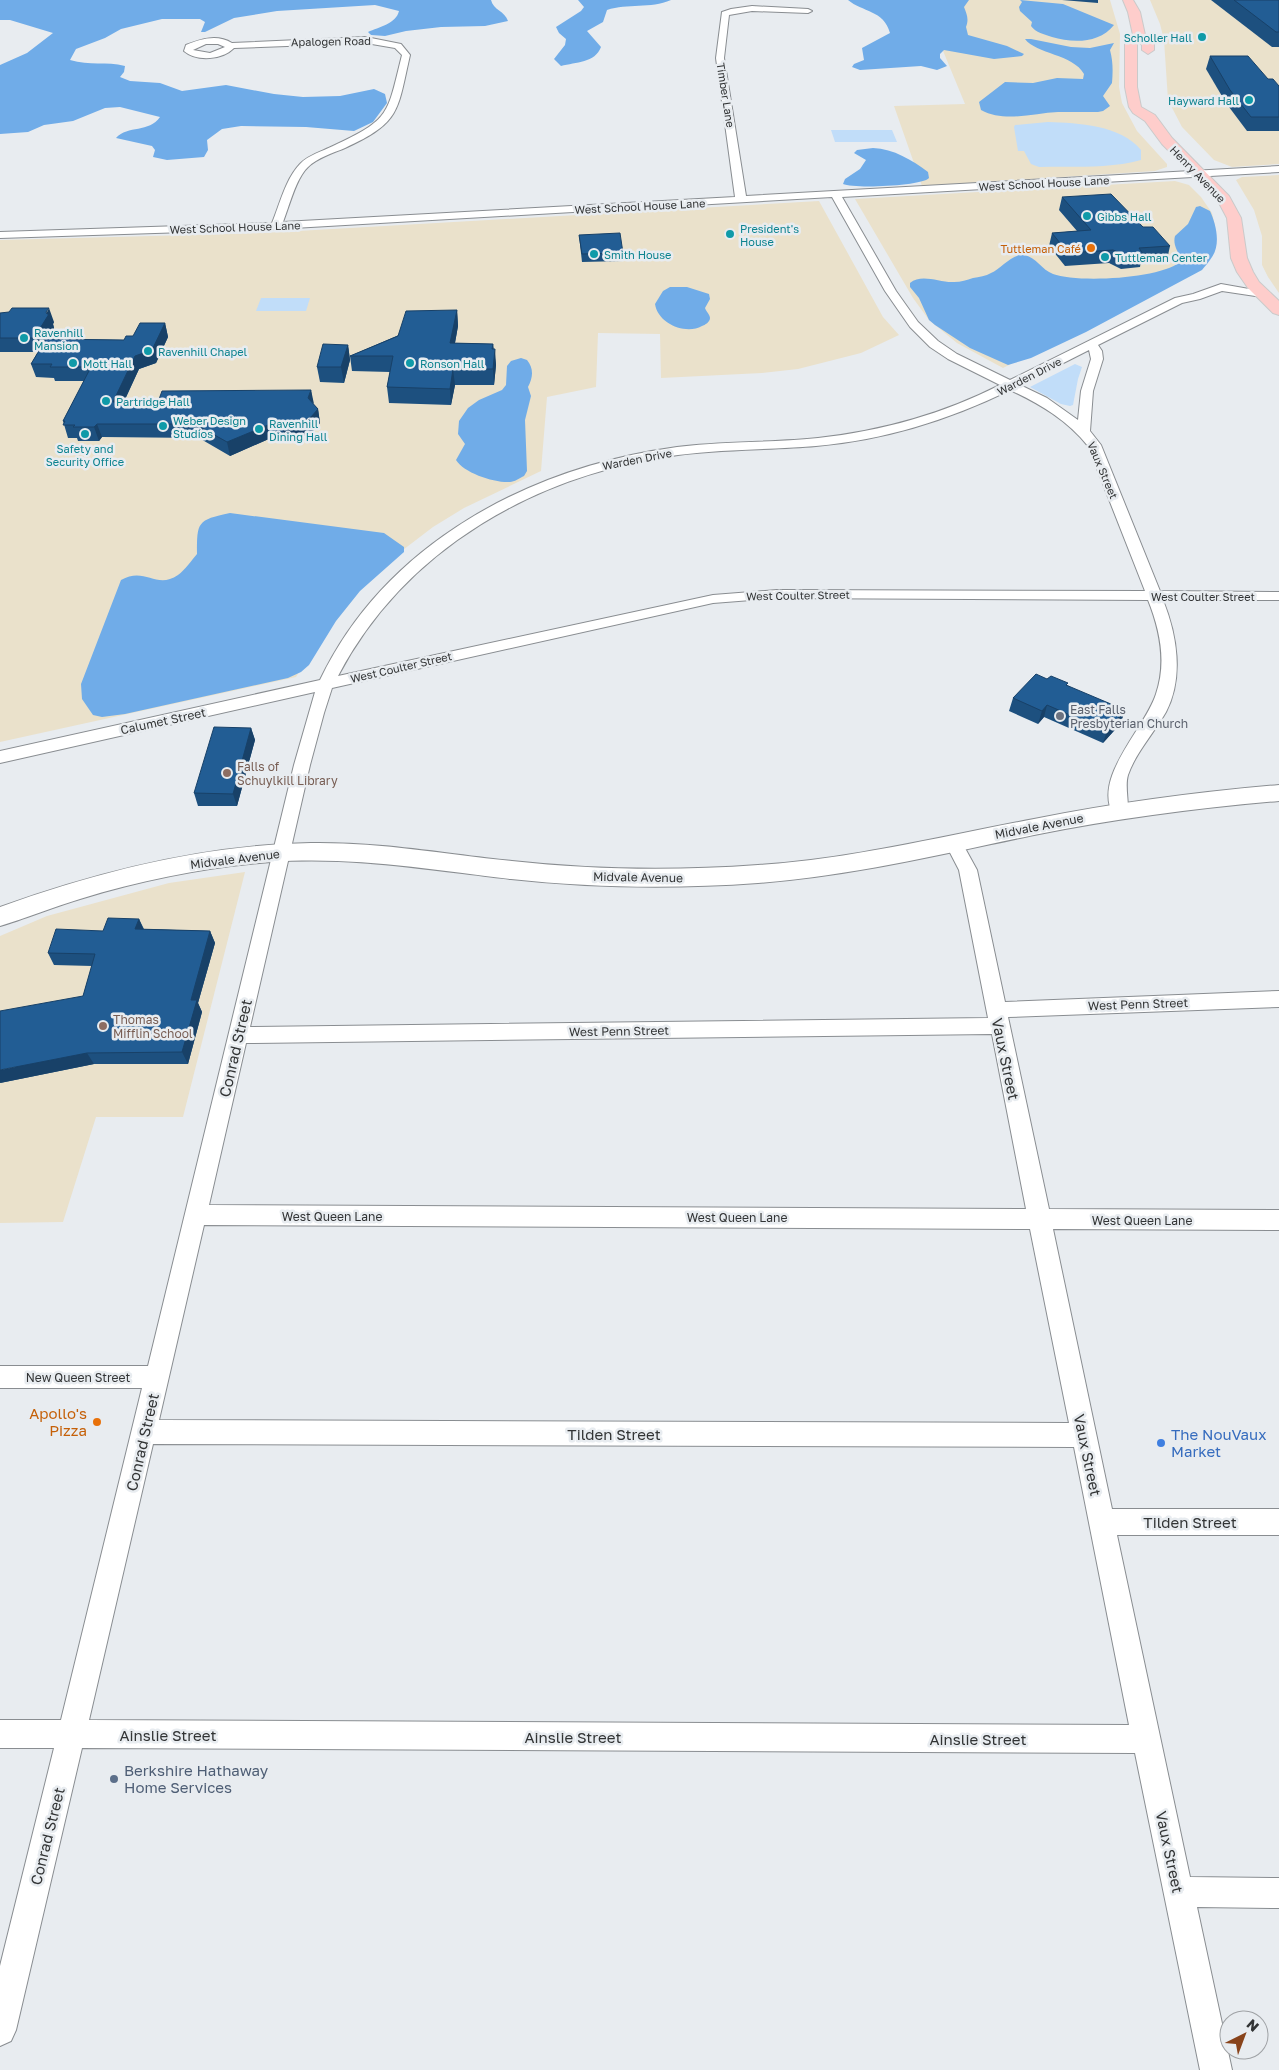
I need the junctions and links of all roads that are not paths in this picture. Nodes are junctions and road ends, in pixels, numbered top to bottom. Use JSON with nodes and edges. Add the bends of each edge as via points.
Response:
{"nodes":[{"id":1,"x":1128,"y":0,"type":"edge"},
{"id":2,"x":808,"y":11,"type":"dead end"},
{"id":3,"x":1139,"y":36,"type":"junction"},
{"id":4,"x":230,"y":46,"type":"dead end"},
{"id":5,"x":1148,"y":63,"type":"dead end"},
{"id":6,"x":1151,"y":102,"type":"dead end"},
{"id":7,"x":1150,"y":118,"type":"junction"},
{"id":8,"x":1279,"y":169,"type":"edge"},
{"id":9,"x":1200,"y":173,"type":"junction"},
{"id":10,"x":836,"y":195,"type":"junction"},
{"id":11,"x":741,"y":200,"type":"junction"},
{"id":12,"x":276,"y":226,"type":"junction"},
{"id":13,"x":0,"y":235,"type":"edge"},
{"id":14,"x":1237,"y":275,"type":"junction"},
{"id":15,"x":1262,"y":294,"type":"junction"},
{"id":16,"x":1179,"y":300,"type":"junction"},
{"id":17,"x":1279,"y":310,"type":"edge"},
{"id":18,"x":1091,"y":344,"type":"junction"},
{"id":19,"x":1009,"y":386,"type":"junction"},
{"id":20,"x":1084,"y":430,"type":"junction"},
{"id":21,"x":1153,"y":596,"type":"junction"},
{"id":22,"x":1279,"y":596,"type":"edge"},
{"id":23,"x":327,"y":684,"type":"junction"},
{"id":24,"x":0,"y":757,"type":"edge"},
{"id":25,"x":1279,"y":793,"type":"edge"},
{"id":26,"x":1120,"y":812,"type":"junction"},
{"id":27,"x":954,"y":843,"type":"junction"},
{"id":28,"x":280,"y":853,"type":"junction"},
{"id":29,"x":0,"y":917,"type":"edge"},
{"id":30,"x":1279,"y":999,"type":"edge"},
{"id":31,"x":998,"y":1018,"type":"junction"},
{"id":32,"x":238,"y":1035,"type":"junction"},
{"id":33,"x":195,"y":1215,"type":"junction"},
{"id":34,"x":1039,"y":1219,"type":"junction"},
{"id":35,"x":1279,"y":1220,"type":"edge"},
{"id":36,"x":0,"y":1377,"type":"edge"},
{"id":37,"x":157,"y":1378,"type":"junction"},
{"id":38,"x":144,"y":1432,"type":"junction"},
{"id":39,"x":1083,"y":1434,"type":"junction"},
{"id":40,"x":1102,"y":1522,"type":"junction"},
{"id":41,"x":1279,"y":1522,"type":"edge"},
{"id":42,"x":0,"y":1734,"type":"edge"},
{"id":43,"x":71,"y":1735,"type":"junction"},
{"id":44,"x":1146,"y":1739,"type":"junction"},
{"id":45,"x":1179,"y":1892,"type":"junction"},
{"id":46,"x":1279,"y":1893,"type":"edge"},
{"id":47,"x":0,"y":2030,"type":"edge"},
{"id":48,"x":1216,"y":2070,"type":"edge"}],
"edges":[{"from":1,"to":3,"type":"main road"},
{"from":2,"to":11,"type":"street","name":"Timber Lane","via":[[746,9],[725,14],[720,58]]},
{"from":3,"to":5,"type":"main road","via":[[1148,44]]},
{"from":3,"to":7,"type":"main road","name":"Henry Avenue","via":[[1131,42],[1131,93],[1137,110]]},
{"from":4,"to":12,"type":"street","name":"Apalogen Road","via":[[366,40],[398,46],[406,55],[388,118],[369,133],[304,165],[294,178]]},
{"from":6,"to":7,"type":"main road","via":[[1154,110]]},
{"from":7,"to":9,"type":"main road","name":"Henry Avenue","via":[[1167,141]]},
{"from":8,"to":9,"type":"street","name":"West School House Lane"},
{"from":9,"to":10,"type":"street","name":"West School House Lane"},
{"from":9,"to":14,"type":"main road","name":"Henry Avenue","via":[[1232,212],[1239,258]]},
{"from":10,"to":11,"type":"street","name":"West School House Lane"},
{"from":10,"to":19,"type":"street","name":"Vaux Street","via":[[895,300],[917,329],[960,361]]},
{"from":11,"to":12,"type":"street","name":"West School House Lane"},
{"from":12,"to":13,"type":"street","name":"West School House Lane"},
{"from":14,"to":15,"type":"main road","name":"Henry Avenue"},
{"from":14,"to":16,"type":"street","name":"Warden Drive","via":[[1198,284],[1184,292]]},
{"from":15,"to":16,"type":"street","name":"Warden Drive","via":[[1221,287]]},
{"from":15,"to":17,"type":"main road","name":"Henry Avenue"},
{"from":16,"to":18,"type":"street","name":"Warden Drive"},
{"from":18,"to":19,"type":"street","name":"Warden Drive"},
{"from":18,"to":20,"type":"street","via":[[1097,359],[1087,391]]},
{"from":19,"to":20,"type":"street","name":"Vaux Street","via":[[1062,413]]},
{"from":19,"to":23,"type":"street","name":"Warden Drive","via":[[951,412],[891,429],[818,442],[697,449],[638,457],[568,476],[520,495],[460,530],[398,582],[352,639]]},
{"from":20,"to":21,"type":"street","name":"Vaux Street","via":[[1094,444]]},
{"from":21,"to":22,"type":"street","name":"West Coulter Street"},
{"from":21,"to":23,"type":"street","name":"West Coulter Street","via":[[777,594],[713,599]]},
{"from":21,"to":26,"type":"street","name":"Vaux Street","via":[[1165,623],[1169,675],[1158,712],[1123,767],[1117,789]]},
{"from":23,"to":24,"type":"street","name":"Calumet Street"},
{"from":23,"to":28,"type":"street","name":"Warden Drive","via":[[308,741]]},
{"from":25,"to":26,"type":"street","name":"Midvale Avenue"},
{"from":26,"to":27,"type":"street","name":"Midvale Avenue"},
{"from":27,"to":28,"type":"street","name":"Midvale Avenue","via":[[895,856],[767,873],[657,878],[557,874],[378,854]]},
{"from":27,"to":31,"type":"street","name":"Vaux Street","via":[[968,870]]},
{"from":28,"to":29,"type":"street","name":"Midvale Avenue","via":[[185,866],[119,880]]},
{"from":28,"to":32,"type":"street","name":"Conrad Street"},
{"from":30,"to":31,"type":"street","name":"West Penn Street"},
{"from":31,"to":32,"type":"street","name":"West Penn Street"},
{"from":31,"to":34,"type":"street","name":"Vaux Street"},
{"from":32,"to":33,"type":"street","name":"Conrad Street"},
{"from":33,"to":34,"type":"street","name":"West Queen Lane"},
{"from":33,"to":37,"type":"street","name":"Conrad Street"},
{"from":34,"to":35,"type":"street","name":"West Queen Lane"},
{"from":34,"to":39,"type":"street","name":"Vaux Street"},
{"from":36,"to":37,"type":"street","name":"New Queen Street"},
{"from":37,"to":38,"type":"street","name":"Conrad Street"},
{"from":38,"to":39,"type":"street","name":"Tilden Street"},
{"from":38,"to":43,"type":"street","name":"Conrad Street"},
{"from":39,"to":40,"type":"street","name":"Vaux Street"},
{"from":40,"to":41,"type":"street","name":"Tilden Street"},
{"from":40,"to":44,"type":"street","name":"Vaux Street"},
{"from":42,"to":43,"type":"street","name":"Ainslie Street"},
{"from":43,"to":44,"type":"street","name":"Ainslie Street"},
{"from":43,"to":47,"type":"street","name":"Conrad Street"},
{"from":44,"to":45,"type":"street","name":"Vaux Street"},
{"from":45,"to":46,"type":"street"},
{"from":45,"to":48,"type":"street","name":"Vaux Street"}]}
